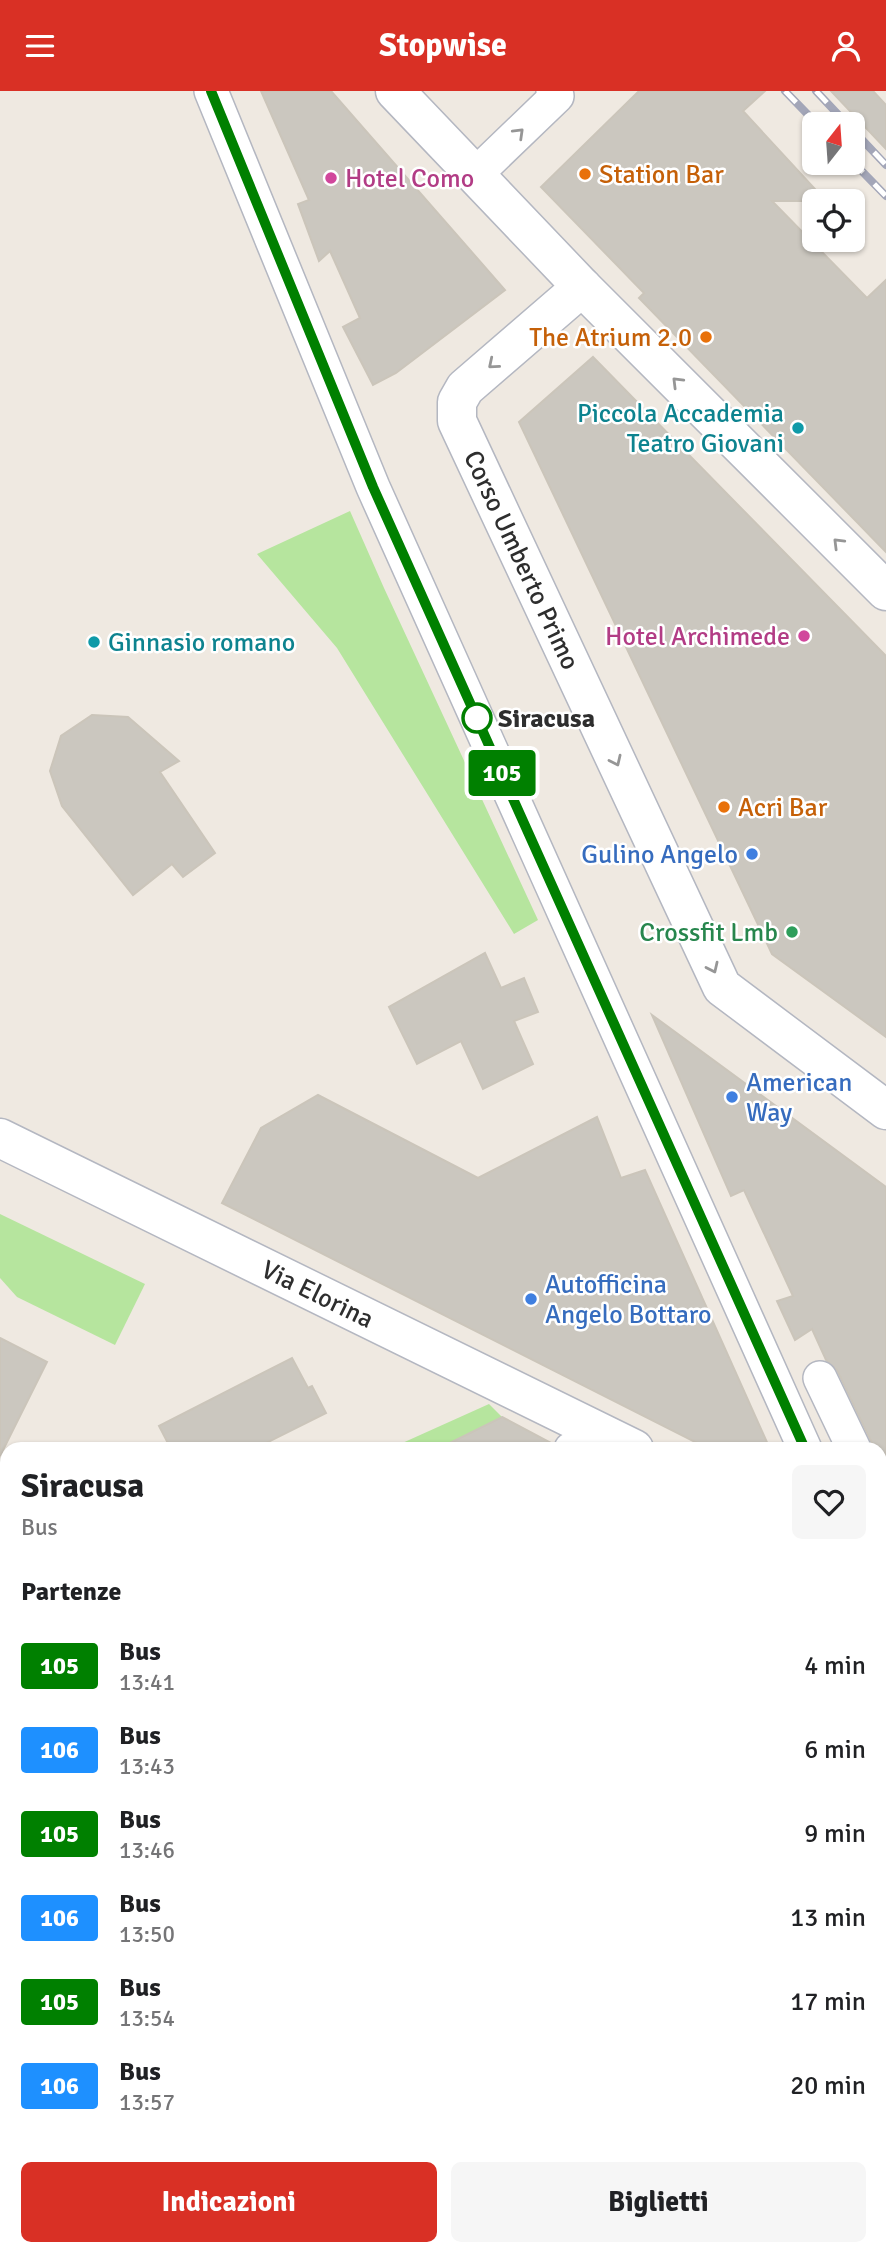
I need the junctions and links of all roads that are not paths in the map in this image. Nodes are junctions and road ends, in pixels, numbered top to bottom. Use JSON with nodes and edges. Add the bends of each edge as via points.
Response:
{"nodes":[{"id":1,"x":211,"y":91,"type":"edge"},
{"id":2,"x":395,"y":91,"type":"edge"},
{"id":3,"x":553,"y":91,"type":"edge"},
{"id":4,"x":475,"y":175,"type":"junction"},
{"id":5,"x":582,"y":287,"type":"junction"},
{"id":6,"x":886,"y":591,"type":"edge"},
{"id":7,"x":886,"y":1110,"type":"edge"},
{"id":8,"x":0,"y":1138,"type":"edge"},
{"id":9,"x":820,"y":1378,"type":"dead end"},
{"id":10,"x":598,"y":1442,"type":"edge"},
{"id":11,"x":802,"y":1442,"type":"edge"},
{"id":12,"x":851,"y":1442,"type":"edge"}],
"edges":[{"from":1,"to":11,"type":"street","via":[[373,487]]},
{"from":2,"to":4,"type":"main road"},
{"from":4,"to":3,"type":"street","one_way":true,"via":[[557,96]]},
{"from":4,"to":5,"type":"main road"},
{"from":6,"to":5,"type":"main road","one_way":true},
{"from":5,"to":7,"type":"main road","name":"Corso Umberto Primo","one_way":true,"via":[[465,388],[457,402],[457,421],[722,987]]},
{"from":8,"to":10,"type":"main road","name":"Via Elorina"},
{"from":9,"to":12,"type":"street"}]}
